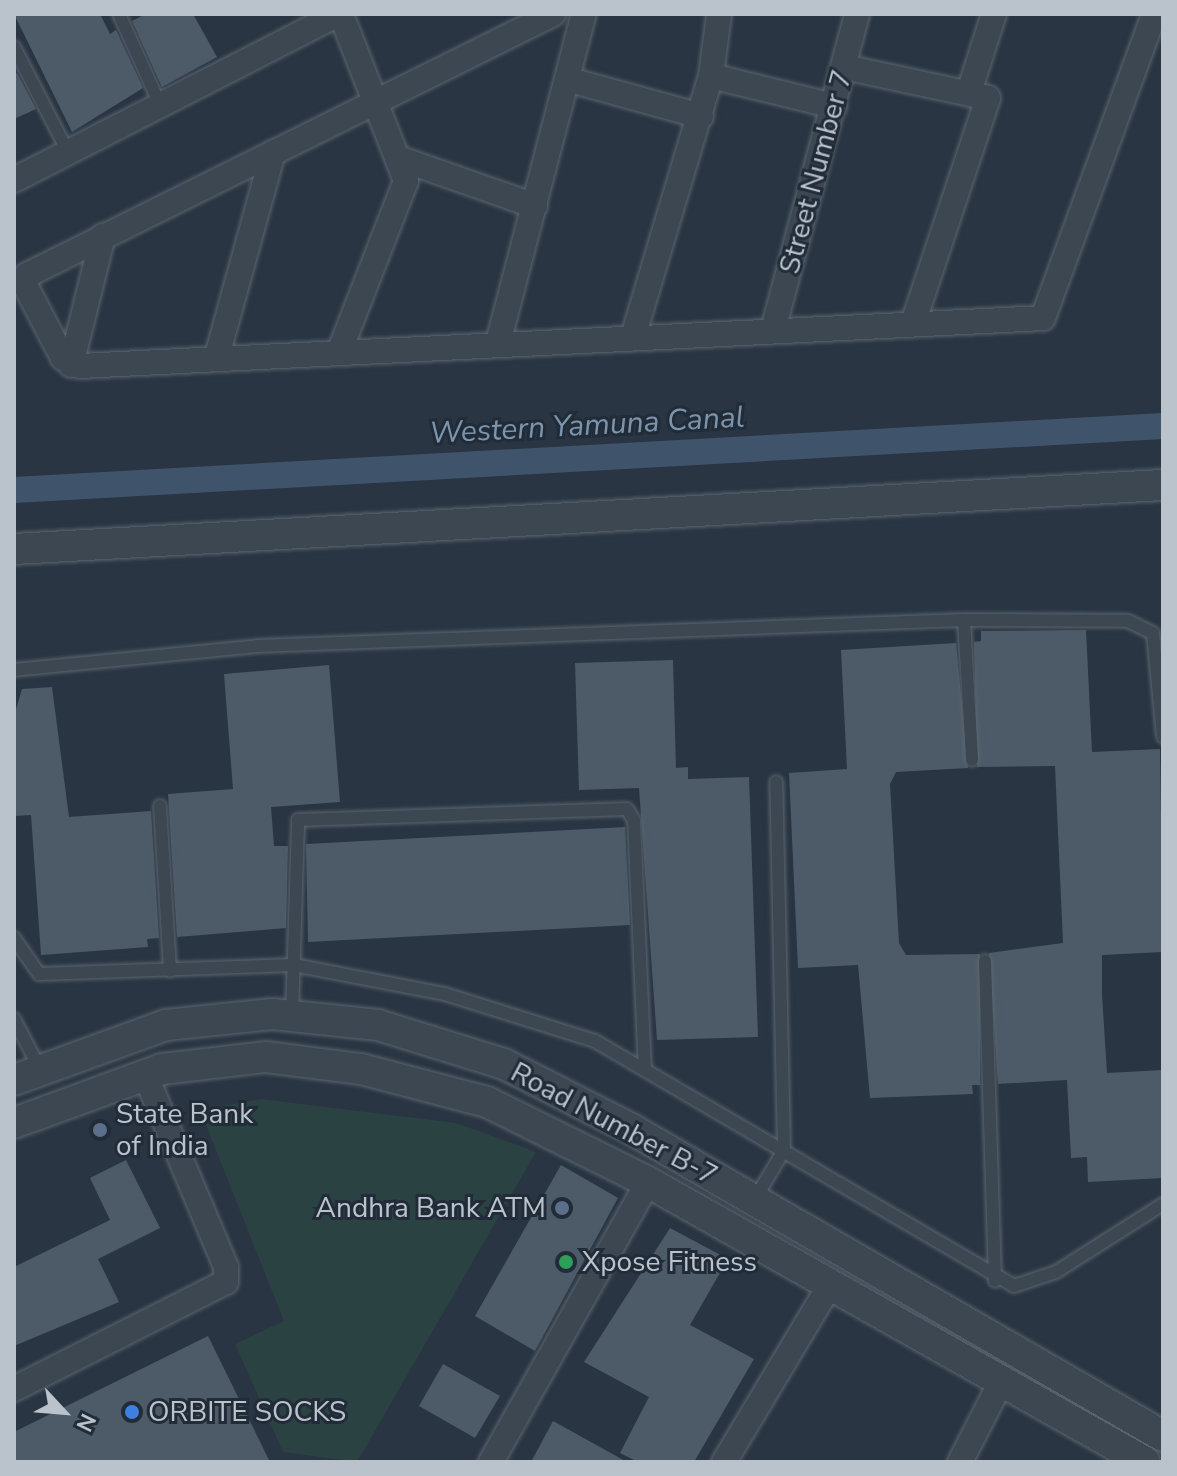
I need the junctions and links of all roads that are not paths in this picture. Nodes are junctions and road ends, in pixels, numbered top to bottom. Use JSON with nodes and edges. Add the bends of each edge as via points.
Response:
{"nodes":[{"id":1,"x":553,"y":14,"type":"edge"},
{"id":2,"x":584,"y":14,"type":"edge"},
{"id":3,"x":719,"y":14,"type":"edge"},
{"id":4,"x":857,"y":14,"type":"edge"},
{"id":5,"x":994,"y":14,"type":"edge"},
{"id":6,"x":1154,"y":14,"type":"edge"},
{"id":7,"x":121,"y":15,"type":"edge"},
{"id":8,"x":326,"y":17,"type":"edge"},
{"id":9,"x":14,"y":47,"type":"edge"},
{"id":10,"x":844,"y":67,"type":"junction"},
{"id":11,"x":711,"y":76,"type":"junction"},
{"id":12,"x":570,"y":80,"type":"junction"},
{"id":13,"x":970,"y":89,"type":"junction"},
{"id":14,"x":377,"y":102,"type":"junction"},
{"id":15,"x":834,"y":106,"type":"junction"},
{"id":16,"x":162,"y":109,"type":"junction"},
{"id":17,"x":701,"y":116,"type":"junction"},
{"id":18,"x":273,"y":153,"type":"junction"},
{"id":19,"x":69,"y":154,"type":"junction"},
{"id":20,"x":401,"y":159,"type":"junction"},
{"id":21,"x":14,"y":180,"type":"edge"},
{"id":22,"x":535,"y":206,"type":"junction"},
{"id":23,"x":103,"y":236,"type":"junction"},
{"id":24,"x":913,"y":324,"type":"junction"},
{"id":25,"x":773,"y":330,"type":"junction"},
{"id":26,"x":633,"y":337,"type":"junction"},
{"id":27,"x":498,"y":343,"type":"junction"},
{"id":28,"x":340,"y":350,"type":"junction"},
{"id":29,"x":217,"y":356,"type":"junction"},
{"id":30,"x":71,"y":365,"type":"junction"},
{"id":31,"x":1163,"y":485,"type":"edge"},
{"id":32,"x":14,"y":549,"type":"edge"},
{"id":33,"x":964,"y":620,"type":"junction"},
{"id":34,"x":14,"y":670,"type":"edge"},
{"id":35,"x":1163,"y":737,"type":"edge"},
{"id":36,"x":972,"y":760,"type":"dead end"},
{"id":37,"x":776,"y":782,"type":"dead end"},
{"id":38,"x":160,"y":806,"type":"dead end"},
{"id":39,"x":14,"y":938,"type":"edge"},
{"id":40,"x":985,"y":961,"type":"dead end"},
{"id":41,"x":294,"y":965,"type":"junction"},
{"id":42,"x":170,"y":971,"type":"junction"},
{"id":43,"x":292,"y":1016,"type":"junction"},
{"id":44,"x":14,"y":1019,"type":"edge"},
{"id":45,"x":645,"y":1067,"type":"junction"},
{"id":46,"x":26,"y":1074,"type":"edge"},
{"id":47,"x":145,"y":1074,"type":"junction"},
{"id":48,"x":14,"y":1123,"type":"edge"},
{"id":49,"x":784,"y":1150,"type":"junction"},
{"id":50,"x":648,"y":1182,"type":"junction"},
{"id":51,"x":754,"y":1200,"type":"junction"},
{"id":52,"x":1163,"y":1204,"type":"edge"},
{"id":53,"x":995,"y":1281,"type":"junction"},
{"id":54,"x":830,"y":1285,"type":"junction"},
{"id":55,"x":1002,"y":1380,"type":"junction"},
{"id":56,"x":14,"y":1389,"type":"edge"},
{"id":57,"x":1163,"y":1436,"type":"edge"},
{"id":58,"x":491,"y":1462,"type":"edge"},
{"id":59,"x":724,"y":1462,"type":"edge"},
{"id":60,"x":960,"y":1462,"type":"edge"},
{"id":61,"x":1145,"y":1462,"type":"edge"}],
"edges":[{"from":1,"to":14,"type":"street"},
{"from":2,"to":12,"type":"street"},
{"from":3,"to":11,"type":"street"},
{"from":4,"to":10,"type":"street","name":"Street Number 7"},
{"from":5,"to":13,"type":"street"},
{"from":6,"to":24,"type":"street","via":[[1048,316]]},
{"from":7,"to":16,"type":"lane"},
{"from":8,"to":14,"type":"street"},
{"from":8,"to":16,"type":"street"},
{"from":9,"to":19,"type":"lane"},
{"from":10,"to":13,"type":"street"},
{"from":10,"to":15,"type":"street","name":"Street Number 7"},
{"from":11,"to":15,"type":"street"},
{"from":11,"to":17,"type":"street"},
{"from":12,"to":17,"type":"street"},
{"from":12,"to":22,"type":"street"},
{"from":13,"to":24,"type":"street","via":[[985,94],[987,105]]},
{"from":14,"to":18,"type":"street"},
{"from":14,"to":20,"type":"street"},
{"from":15,"to":25,"type":"street","name":"Street Number 7"},
{"from":16,"to":19,"type":"street"},
{"from":17,"to":26,"type":"street"},
{"from":18,"to":23,"type":"street"},
{"from":18,"to":29,"type":"street"},
{"from":19,"to":21,"type":"street"},
{"from":20,"to":22,"type":"street"},
{"from":20,"to":28,"type":"street","via":[[402,198]]},
{"from":22,"to":27,"type":"street"},
{"from":23,"to":30,"type":"street"},
{"from":23,"to":30,"type":"street","via":[[23,278]]},
{"from":24,"to":25,"type":"street"},
{"from":25,"to":26,"type":"street"},
{"from":26,"to":27,"type":"street"},
{"from":27,"to":28,"type":"street"},
{"from":28,"to":29,"type":"street"},
{"from":29,"to":30,"type":"street"},
{"from":31,"to":32,"type":"street"},
{"from":33,"to":34,"type":"lane","via":[[257,646]]},
{"from":33,"to":35,"type":"lane","via":[[1143,625],[1157,649]]},
{"from":33,"to":36,"type":"lane"},
{"from":37,"to":49,"type":"lane"},
{"from":38,"to":42,"type":"lane"},
{"from":39,"to":42,"type":"lane","via":[[39,974]]},
{"from":40,"to":53,"type":"lane"},
{"from":41,"to":42,"type":"lane"},
{"from":41,"to":43,"type":"lane"},
{"from":41,"to":45,"type":"lane","via":[[445,994],[595,1041]]},
{"from":41,"to":45,"type":"lane","via":[[294,830],[303,817],[627,809],[634,820]]},
{"from":43,"to":46,"type":"street","name":"Road Number B-7","via":[[166,1025]]},
{"from":43,"to":51,"type":"street","name":"Road Number B-7","via":[[378,1025],[504,1064]]},
{"from":44,"to":46,"type":"lane"},
{"from":45,"to":49,"type":"lane"},
{"from":47,"to":48,"type":"street","name":"Road Number B-7"},
{"from":47,"to":50,"type":"street","name":"Road Number B-7","via":[[266,1057],[361,1069],[487,1102]]},
{"from":47,"to":56,"type":"street","via":[[226,1267],[226,1282]]},
{"from":49,"to":51,"type":"lane"},
{"from":49,"to":53,"type":"lane"},
{"from":50,"to":54,"type":"street","name":"Road Number B-7"},
{"from":50,"to":58,"type":"street"},
{"from":51,"to":57,"type":"street","name":"Road Number B-7"},
{"from":52,"to":53,"type":"lane","via":[[1033,1283]]},
{"from":54,"to":55,"type":"street","name":"Road Number B-7"},
{"from":54,"to":59,"type":"street"},
{"from":55,"to":60,"type":"street"},
{"from":55,"to":61,"type":"street","name":"Road Number B-7"}]}
